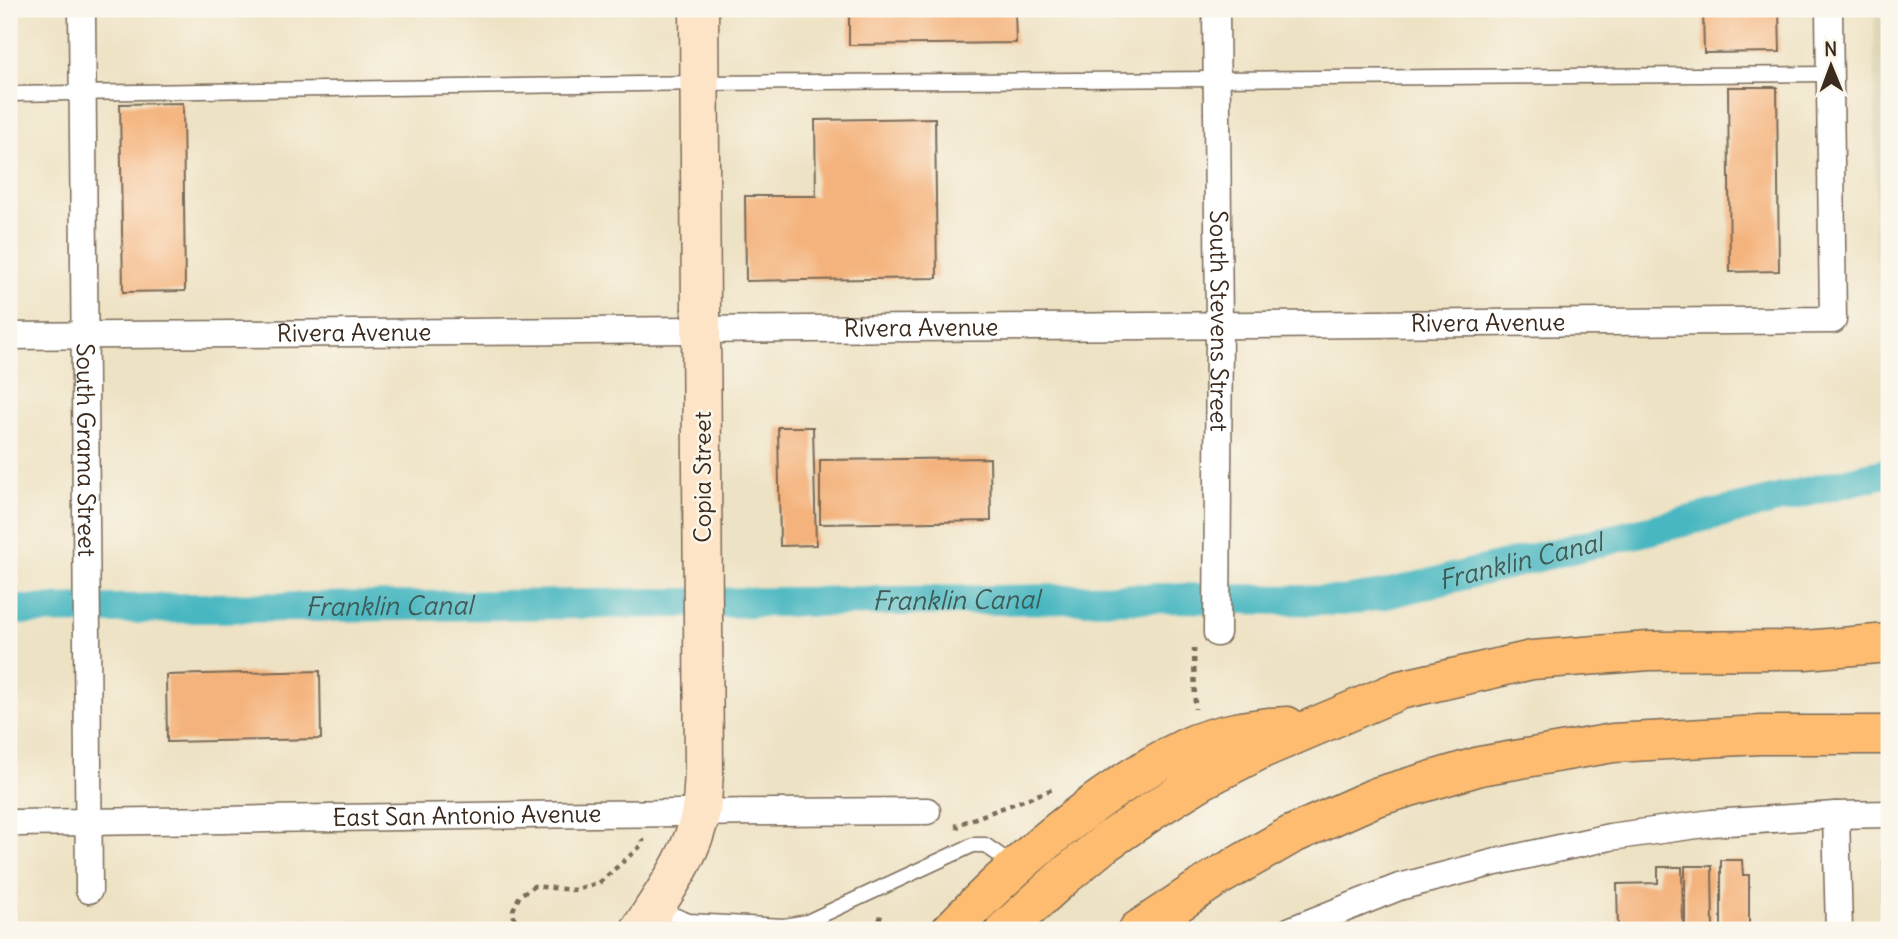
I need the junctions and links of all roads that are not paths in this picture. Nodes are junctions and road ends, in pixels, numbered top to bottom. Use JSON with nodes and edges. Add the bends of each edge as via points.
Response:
{"nodes":[{"id":1,"x":82,"y":9,"type":"edge"},
{"id":2,"x":699,"y":9,"type":"edge"},
{"id":3,"x":1216,"y":9,"type":"edge"},
{"id":4,"x":1829,"y":9,"type":"edge"},
{"id":5,"x":1830,"y":74,"type":"junction"},
{"id":6,"x":1217,"y":81,"type":"junction"},
{"id":7,"x":700,"y":83,"type":"junction"},
{"id":8,"x":83,"y":93,"type":"junction"},
{"id":9,"x":9,"y":94,"type":"edge"},
{"id":10,"x":1220,"y":326,"type":"junction"},
{"id":11,"x":702,"y":328,"type":"junction"},
{"id":12,"x":85,"y":335,"type":"junction"},
{"id":13,"x":9,"y":336,"type":"edge"},
{"id":14,"x":1205,"y":637,"type":"road end"},
{"id":15,"x":1889,"y":643,"type":"edge"},
{"id":16,"x":1320,"y":724,"type":"junction"},
{"id":17,"x":1889,"y":735,"type":"edge"},
{"id":18,"x":701,"y":811,"type":"junction"},
{"id":19,"x":928,"y":811,"type":"dead end"},
{"id":20,"x":1889,"y":814,"type":"edge"},
{"id":21,"x":1836,"y":815,"type":"junction"},
{"id":22,"x":9,"y":822,"type":"edge"},
{"id":23,"x":89,"y":822,"type":"junction"},
{"id":24,"x":1016,"y":867,"type":"junction"},
{"id":25,"x":89,"y":890,"type":"dead end"},
{"id":26,"x":647,"y":919,"type":"edge"},
{"id":27,"x":951,"y":930,"type":"edge"},
{"id":28,"x":1005,"y":930,"type":"edge"},
{"id":29,"x":1138,"y":930,"type":"edge"},
{"id":30,"x":1291,"y":930,"type":"edge"},
{"id":31,"x":1839,"y":930,"type":"edge"}],
"edges":[{"from":1,"to":8,"type":"street","name":"South Grama Street"},
{"from":2,"to":7,"type":"main road","name":"Copia Street"},
{"from":3,"to":6,"type":"street","name":"South Stevens Street"},
{"from":4,"to":5,"type":"street"},
{"from":5,"to":6,"type":"lane"},
{"from":5,"to":10,"type":"street","name":"Rivera Avenue","via":[[1833,320]]},
{"from":6,"to":7,"type":"lane"},
{"from":6,"to":10,"type":"street","name":"South Stevens Street"},
{"from":7,"to":8,"type":"lane"},
{"from":7,"to":11,"type":"main road","name":"Copia Street"},
{"from":8,"to":9,"type":"lane"},
{"from":8,"to":12,"type":"street","name":"South Grama Street"},
{"from":10,"to":11,"type":"street","name":"Rivera Avenue"},
{"from":10,"to":14,"type":"street","name":"South Stevens Street","via":[[1216,549]]},
{"from":11,"to":12,"type":"street","name":"Rivera Avenue"},
{"from":11,"to":18,"type":"main road","name":"Copia Street"},
{"from":12,"to":13,"type":"street","name":"Rivera Avenue"},
{"from":12,"to":23,"type":"street","name":"South Grama Street"},
{"from":15,"to":16,"type":"highway","via":[[1532,660],[1400,690]]},
{"from":16,"to":24,"type":"highway","via":[[1255,727],[1189,746],[1079,815]]},
{"from":16,"to":28,"type":"highway","via":[[1250,755],[1156,809],[1096,850]]},
{"from":17,"to":29,"type":"highway","via":[[1613,743],[1480,766],[1376,797],[1291,835]]},
{"from":18,"to":19,"type":"street","name":"East San Antonio Avenue"},
{"from":18,"to":23,"type":"street","name":"East San Antonio Avenue"},
{"from":18,"to":26,"type":"main road","name":"Copia Street","via":[[680,866]]},
{"from":20,"to":21,"type":"street"},
{"from":21,"to":30,"type":"street","via":[[1712,822],[1610,837],[1399,887]]},
{"from":21,"to":31,"type":"street"},
{"from":22,"to":23,"type":"street","name":"East San Antonio Avenue"},
{"from":23,"to":25,"type":"street","name":"South Grama Street"},
{"from":24,"to":26,"type":"lane","via":[[985,845],[973,845],[807,922],[784,926]]},
{"from":24,"to":27,"type":"highway"}]}
